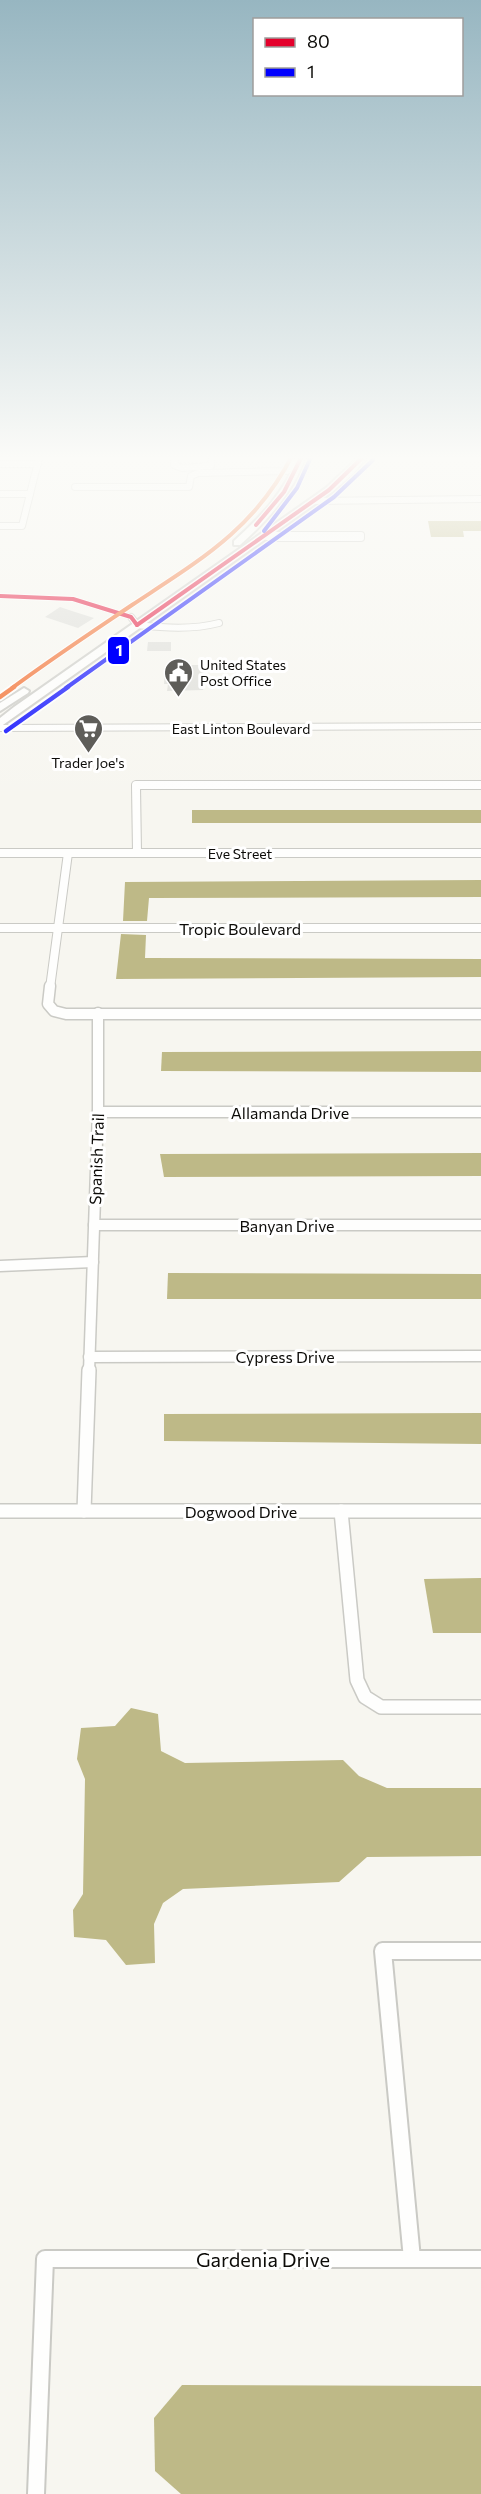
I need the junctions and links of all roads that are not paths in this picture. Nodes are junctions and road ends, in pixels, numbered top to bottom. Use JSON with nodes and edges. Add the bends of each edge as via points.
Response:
{"nodes":[{"id":1,"x":207,"y":570,"type":"edge"},
{"id":2,"x":137,"y":621,"type":"junction"},
{"id":3,"x":0,"y":708,"type":"edge"},
{"id":4,"x":481,"y":719,"type":"edge"},
{"id":5,"x":1,"y":723,"type":"edge"},
{"id":6,"x":410,"y":723,"type":"junction"},
{"id":7,"x":481,"y":726,"type":"edge"},
{"id":8,"x":481,"y":785,"type":"edge"},
{"id":9,"x":0,"y":853,"type":"edge"},
{"id":10,"x":68,"y":853,"type":"junction"},
{"id":11,"x":136,"y":853,"type":"junction"},
{"id":12,"x":481,"y":853,"type":"edge"},
{"id":13,"x":0,"y":928,"type":"edge"},
{"id":14,"x":58,"y":928,"type":"junction"},
{"id":15,"x":481,"y":928,"type":"edge"},
{"id":16,"x":98,"y":1013,"type":"junction"},
{"id":17,"x":481,"y":1014,"type":"edge"},
{"id":18,"x":98,"y":1112,"type":"junction"},
{"id":19,"x":481,"y":1112,"type":"edge"},
{"id":20,"x":94,"y":1225,"type":"junction"},
{"id":21,"x":481,"y":1225,"type":"edge"},
{"id":22,"x":93,"y":1262,"type":"junction"},
{"id":23,"x":0,"y":1266,"type":"edge"},
{"id":24,"x":481,"y":1356,"type":"edge"},
{"id":25,"x":89,"y":1357,"type":"junction"},
{"id":26,"x":0,"y":1511,"type":"edge"},
{"id":27,"x":84,"y":1511,"type":"junction"},
{"id":28,"x":341,"y":1511,"type":"junction"},
{"id":29,"x":481,"y":1511,"type":"edge"},
{"id":30,"x":481,"y":1707,"type":"edge"},
{"id":31,"x":481,"y":1951,"type":"edge"},
{"id":32,"x":412,"y":2259,"type":"junction"},
{"id":33,"x":481,"y":2259,"type":"edge"},
{"id":34,"x":36,"y":2494,"type":"edge"}],
"edges":[{"from":1,"to":2,"type":"main road"},
{"from":2,"to":2,"type":"street","via":[[207,627],[219,623]]},
{"from":2,"to":3,"type":"main road"},
{"from":2,"to":5,"type":"main road"},
{"from":4,"to":6,"type":"main road","name":"East Linton Boulevard"},
{"from":5,"to":6,"type":"main road","name":"East Linton Boulevard"},
{"from":6,"to":7,"type":"main road","name":"East Linton Boulevard"},
{"from":8,"to":11,"type":"street","via":[[136,785]]},
{"from":9,"to":10,"type":"street","name":"Eve Street"},
{"from":10,"to":11,"type":"street","name":"Eve Street"},
{"from":10,"to":14,"type":"street"},
{"from":11,"to":12,"type":"street","name":"Eve Street"},
{"from":13,"to":14,"type":"street","name":"Tropic Boulevard"},
{"from":14,"to":15,"type":"street","name":"Tropic Boulevard"},
{"from":14,"to":16,"type":"street","via":[[48,1004],[59,1013]]},
{"from":16,"to":17,"type":"street"},
{"from":16,"to":18,"type":"street","name":"Spanish Trail"},
{"from":18,"to":19,"type":"street","name":"Allamanda Drive"},
{"from":18,"to":20,"type":"street","name":"Spanish Trail"},
{"from":20,"to":21,"type":"street","name":"Banyan Drive"},
{"from":20,"to":22,"type":"street","name":"Spanish Trail"},
{"from":22,"to":23,"type":"street"},
{"from":22,"to":25,"type":"street","name":"Spanish Trail"},
{"from":24,"to":25,"type":"street","name":"Cypress Drive"},
{"from":25,"to":27,"type":"street","name":"Spanish Trail"},
{"from":26,"to":27,"type":"street","name":"Dogwood Drive"},
{"from":27,"to":28,"type":"street","name":"Dogwood Drive"},
{"from":28,"to":29,"type":"street","name":"Dogwood Drive"},
{"from":28,"to":30,"type":"street","via":[[357,1680],[364,1697],[381,1707]]},
{"from":31,"to":32,"type":"street","via":[[383,1951]]},
{"from":32,"to":33,"type":"street","name":"Gardenia Drive"},
{"from":32,"to":34,"type":"street","name":"Gardenia Drive","via":[[45,2259]]}]}
